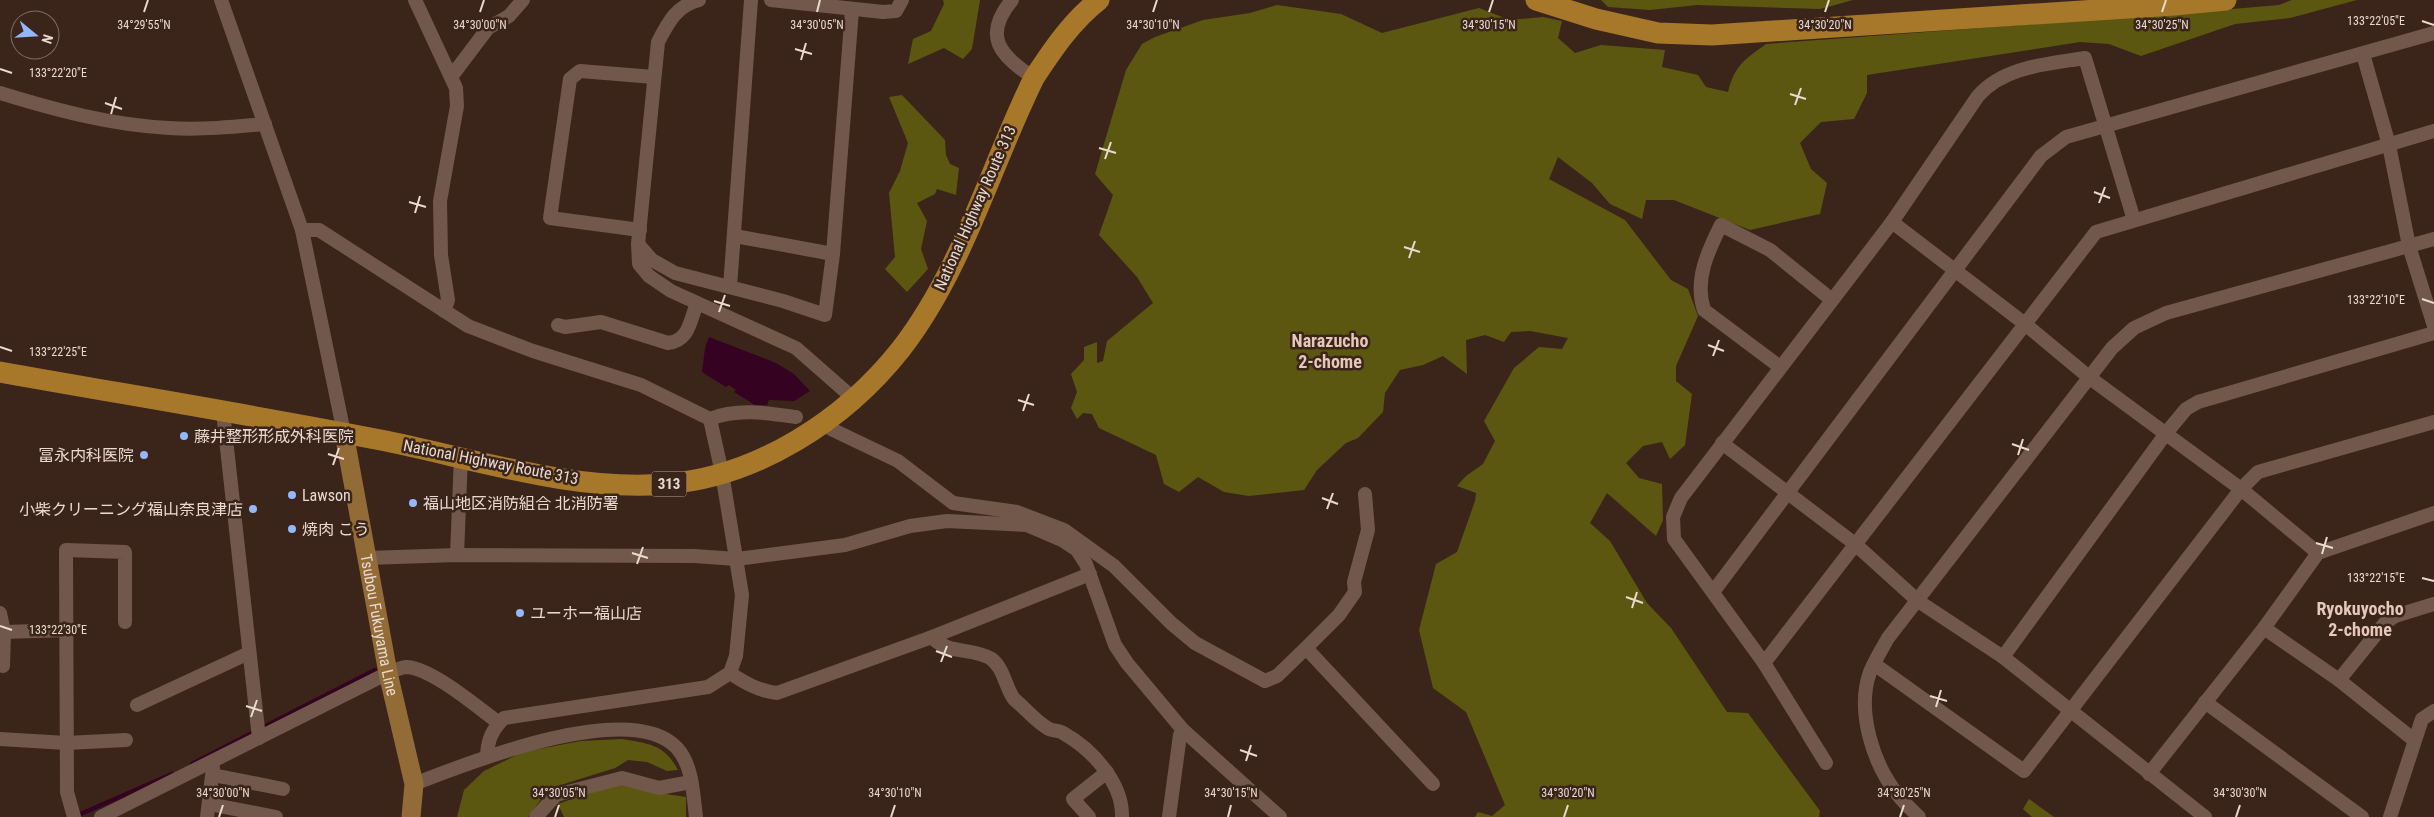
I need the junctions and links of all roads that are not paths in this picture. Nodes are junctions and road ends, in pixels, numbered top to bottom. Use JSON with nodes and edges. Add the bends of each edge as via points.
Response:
{"nodes":[{"id":1,"x":221,"y":0,"type":"edge"},
{"id":2,"x":415,"y":0,"type":"edge"},
{"id":3,"x":523,"y":0,"type":"edge"},
{"id":4,"x":699,"y":0,"type":"edge"},
{"id":5,"x":751,"y":0,"type":"edge"},
{"id":6,"x":771,"y":0,"type":"edge"},
{"id":7,"x":902,"y":0,"type":"edge"},
{"id":8,"x":1012,"y":0,"type":"edge"},
{"id":9,"x":1099,"y":0,"type":"edge"},
{"id":10,"x":1536,"y":0,"type":"edge"},
{"id":11,"x":2226,"y":0,"type":"edge"},
{"id":12,"x":804,"y":2,"type":"edge"},
{"id":13,"x":852,"y":10,"type":"junction"},
{"id":14,"x":2434,"y":33,"type":"edge"},
{"id":15,"x":2364,"y":54,"type":"junction"},
{"id":16,"x":451,"y":77,"type":"junction"},
{"id":17,"x":654,"y":77,"type":"junction"},
{"id":18,"x":1034,"y":78,"type":"junction"},
{"id":19,"x":0,"y":93,"type":"edge"},
{"id":20,"x":265,"y":124,"type":"junction"},
{"id":21,"x":2106,"y":126,"type":"junction"},
{"id":22,"x":2434,"y":132,"type":"edge"},
{"id":23,"x":2389,"y":145,"type":"junction"},
{"id":24,"x":2134,"y":220,"type":"junction"},
{"id":25,"x":1892,"y":222,"type":"junction"},
{"id":26,"x":302,"y":230,"type":"junction"},
{"id":27,"x":640,"y":230,"type":"junction"},
{"id":28,"x":735,"y":236,"type":"junction"},
{"id":29,"x":2434,"y":239,"type":"edge"},
{"id":30,"x":638,"y":244,"type":"junction"},
{"id":31,"x":2409,"y":246,"type":"junction"},
{"id":32,"x":834,"y":254,"type":"junction"},
{"id":33,"x":1955,"y":270,"type":"junction"},
{"id":34,"x":730,"y":287,"type":"junction"},
{"id":35,"x":1832,"y":300,"type":"junction"},
{"id":36,"x":697,"y":303,"type":"junction"},
{"id":37,"x":444,"y":311,"type":"junction"},
{"id":38,"x":2025,"y":324,"type":"junction"},
{"id":39,"x":558,"y":325,"type":"dead end"},
{"id":40,"x":2434,"y":326,"type":"edge"},
{"id":41,"x":2434,"y":333,"type":"edge"},
{"id":42,"x":1780,"y":367,"type":"junction"},
{"id":43,"x":0,"y":372,"type":"edge"},
{"id":44,"x":2090,"y":378,"type":"junction"},
{"id":45,"x":853,"y":398,"type":"junction"},
{"id":46,"x":222,"y":412,"type":"junction"},
{"id":47,"x":796,"y":417,"type":"dead end"},
{"id":48,"x":710,"y":419,"type":"junction"},
{"id":49,"x":2434,"y":422,"type":"edge"},
{"id":50,"x":831,"y":429,"type":"dead end"},
{"id":51,"x":2167,"y":432,"type":"junction"},
{"id":52,"x":344,"y":433,"type":"junction"},
{"id":53,"x":1722,"y":443,"type":"junction"},
{"id":54,"x":461,"y":456,"type":"junction"},
{"id":55,"x":722,"y":474,"type":"junction"},
{"id":56,"x":2240,"y":489,"type":"junction"},
{"id":57,"x":1788,"y":493,"type":"junction"},
{"id":58,"x":1365,"y":494,"type":"dead end"},
{"id":59,"x":2434,"y":513,"type":"edge"},
{"id":60,"x":1855,"y":544,"type":"junction"},
{"id":61,"x":2318,"y":552,"type":"junction"},
{"id":62,"x":457,"y":555,"type":"junction"},
{"id":63,"x":366,"y":558,"type":"junction"},
{"id":64,"x":737,"y":559,"type":"junction"},
{"id":65,"x":1090,"y":574,"type":"junction"},
{"id":66,"x":1713,"y":592,"type":"junction"},
{"id":67,"x":1918,"y":600,"type":"junction"},
{"id":68,"x":2434,"y":604,"type":"edge"},
{"id":69,"x":0,"y":613,"type":"edge"},
{"id":70,"x":125,"y":622,"type":"dead end"},
{"id":71,"x":2264,"y":628,"type":"junction"},
{"id":72,"x":67,"y":630,"type":"junction"},
{"id":73,"x":4,"y":632,"type":"junction"},
{"id":74,"x":932,"y":637,"type":"junction"},
{"id":75,"x":1306,"y":648,"type":"junction"},
{"id":76,"x":249,"y":653,"type":"junction"},
{"id":77,"x":2003,"y":657,"type":"junction"},
{"id":78,"x":1764,"y":663,"type":"junction"},
{"id":79,"x":1874,"y":664,"type":"junction"},
{"id":80,"x":3,"y":666,"type":"dead end"},
{"id":81,"x":388,"y":673,"type":"junction"},
{"id":82,"x":730,"y":673,"type":"junction"},
{"id":83,"x":2339,"y":680,"type":"junction"},
{"id":84,"x":2206,"y":702,"type":"junction"},
{"id":85,"x":137,"y":705,"type":"dead end"},
{"id":86,"x":2071,"y":709,"type":"junction"},
{"id":87,"x":2434,"y":711,"type":"edge"},
{"id":88,"x":499,"y":723,"type":"junction"},
{"id":89,"x":1183,"y":730,"type":"junction"},
{"id":90,"x":258,"y":733,"type":"junction"},
{"id":91,"x":0,"y":739,"type":"edge"},
{"id":92,"x":126,"y":740,"type":"dead end"},
{"id":93,"x":2414,"y":740,"type":"junction"},
{"id":94,"x":66,"y":743,"type":"junction"},
{"id":95,"x":488,"y":755,"type":"junction"},
{"id":96,"x":1826,"y":763,"type":"dead end"},
{"id":97,"x":212,"y":769,"type":"junction"},
{"id":98,"x":1107,"y":772,"type":"junction"},
{"id":99,"x":2149,"y":774,"type":"junction"},
{"id":100,"x":691,"y":782,"type":"junction"},
{"id":101,"x":414,"y":784,"type":"junction"},
{"id":102,"x":1433,"y":784,"type":"dead end"},
{"id":103,"x":283,"y":789,"type":"dead end"},
{"id":104,"x":208,"y":810,"type":"edge"},
{"id":105,"x":73,"y":814,"type":"edge"},
{"id":106,"x":101,"y":817,"type":"edge"},
{"id":107,"x":276,"y":817,"type":"edge"},
{"id":108,"x":411,"y":817,"type":"edge"},
{"id":109,"x":536,"y":817,"type":"edge"},
{"id":110,"x":696,"y":817,"type":"edge"},
{"id":111,"x":1089,"y":817,"type":"edge"},
{"id":112,"x":1122,"y":817,"type":"edge"},
{"id":113,"x":1169,"y":817,"type":"edge"},
{"id":114,"x":1280,"y":817,"type":"edge"},
{"id":115,"x":1919,"y":817,"type":"edge"},
{"id":116,"x":2205,"y":817,"type":"edge"},
{"id":117,"x":2362,"y":817,"type":"edge"},
{"id":118,"x":2390,"y":817,"type":"edge"}],
"edges":[{"from":1,"to":20,"type":"street"},
{"from":2,"to":16,"type":"street"},
{"from":3,"to":16,"type":"street","via":[[509,16],[488,28]]},
{"from":4,"to":17,"type":"street","via":[[672,16],[658,42]]},
{"from":5,"to":28,"type":"street"},
{"from":6,"to":12,"type":"street"},
{"from":7,"to":13,"type":"street","via":[[896,11]]},
{"from":8,"to":18,"type":"street","via":[[1002,12],[995,31],[997,44],[1015,65]]},
{"from":9,"to":18,"type":"highway","name":"National Highway Route 313","number":"313","via":[[1074,23]]},
{"from":10,"to":11,"type":"highway","via":[[1596,19],[1658,33],[1712,35]]},
{"from":12,"to":13,"type":"street"},
{"from":13,"to":32,"type":"street"},
{"from":14,"to":15,"type":"street"},
{"from":15,"to":21,"type":"street"},
{"from":15,"to":23,"type":"street"},
{"from":16,"to":37,"type":"street","via":[[456,88],[457,106],[440,201],[441,255],[448,300]]},
{"from":17,"to":27,"type":"street"},
{"from":17,"to":27,"type":"street","via":[[580,71],[570,79],[550,218]]},
{"from":18,"to":45,"type":"highway","name":"National Highway Route 313","number":"313","via":[[946,277],[900,350]]},
{"from":19,"to":20,"type":"street","via":[[98,120],[129,124],[171,128]]},
{"from":20,"to":26,"type":"street"},
{"from":21,"to":24,"type":"street"},
{"from":21,"to":25,"type":"street","via":[[2086,58],[2004,75],[1989,83],[1978,96]]},
{"from":21,"to":33,"type":"street","via":[[2066,137],[2040,156]]},
{"from":22,"to":23,"type":"street"},
{"from":23,"to":24,"type":"street"},
{"from":23,"to":31,"type":"street"},
{"from":24,"to":38,"type":"street","via":[[2096,232]]},
{"from":25,"to":33,"type":"street"},
{"from":25,"to":35,"type":"street"},
{"from":26,"to":37,"type":"street","via":[[319,230]]},
{"from":26,"to":52,"type":"street"},
{"from":27,"to":30,"type":"street"},
{"from":28,"to":32,"type":"street"},
{"from":28,"to":34,"type":"street"},
{"from":29,"to":31,"type":"street"},
{"from":30,"to":34,"type":"street","via":[[652,260],[675,273]]},
{"from":30,"to":36,"type":"street","via":[[639,264],[649,276]]},
{"from":31,"to":40,"type":"street"},
{"from":31,"to":44,"type":"street","via":[[2166,313],[2134,328],[2112,348]]},
{"from":32,"to":34,"type":"street","via":[[825,315]]},
{"from":33,"to":38,"type":"street"},
{"from":33,"to":57,"type":"street"},
{"from":35,"to":42,"type":"street"},
{"from":35,"to":42,"type":"street","via":[[1770,250],[1721,225],[1706,255],[1701,300],[1704,310]]},
{"from":36,"to":39,"type":"street","via":[[684,338],[678,342],[668,343],[601,322]]},
{"from":36,"to":45,"type":"street","via":[[796,348]]},
{"from":37,"to":48,"type":"street","via":[[468,326],[533,351],[641,385]]},
{"from":38,"to":44,"type":"street"},
{"from":38,"to":60,"type":"street"},
{"from":41,"to":51,"type":"street","via":[[2198,402],[2186,409]]},
{"from":42,"to":53,"type":"street"},
{"from":43,"to":46,"type":"highway","name":"National Highway Route 313","number":"313"},
{"from":44,"to":51,"type":"street"},
{"from":44,"to":67,"type":"street"},
{"from":45,"to":55,"type":"highway","name":"National Highway Route 313","number":"313","via":[[784,450]]},
{"from":46,"to":52,"type":"highway","name":"National Highway Route 313","number":"313"},
{"from":46,"to":76,"type":"street"},
{"from":47,"to":48,"type":"street","via":[[726,413]]},
{"from":48,"to":55,"type":"street"},
{"from":49,"to":56,"type":"street","via":[[2258,472]]},
{"from":50,"to":75,"type":"street","via":[[898,461],[953,502],[1017,512],[1064,530],[1114,566],[1195,643],[1265,681],[1277,676]]},
{"from":51,"to":56,"type":"street"},
{"from":51,"to":77,"type":"street"},
{"from":52,"to":54,"type":"highway","name":"National Highway Route 313","number":"313"},
{"from":52,"to":63,"type":"main road","name":"Tsubou Fukuyama Line"},
{"from":53,"to":57,"type":"street"},
{"from":53,"to":66,"type":"street","via":[[1681,498],[1673,517],[1674,539]]},
{"from":54,"to":55,"type":"highway","name":"National Highway Route 313","number":"313","via":[[532,473],[605,483],[667,484]]},
{"from":54,"to":62,"type":"street"},
{"from":55,"to":64,"type":"street"},
{"from":56,"to":61,"type":"street"},
{"from":56,"to":86,"type":"street"},
{"from":57,"to":60,"type":"street"},
{"from":57,"to":66,"type":"street"},
{"from":58,"to":75,"type":"street","via":[[1368,530],[1354,582],[1355,592],[1339,615]]},
{"from":59,"to":61,"type":"street"},
{"from":60,"to":67,"type":"street"},
{"from":60,"to":78,"type":"street"},
{"from":61,"to":71,"type":"street"},
{"from":62,"to":63,"type":"street"},
{"from":62,"to":64,"type":"street"},
{"from":63,"to":81,"type":"main road","name":"Tsubou Fukuyama Line"},
{"from":64,"to":65,"type":"street","via":[[845,545],[910,526],[947,521],[1027,525],[1077,550]]},
{"from":64,"to":82,"type":"street","via":[[742,595],[736,656]]},
{"from":65,"to":74,"type":"street"},
{"from":65,"to":89,"type":"street","via":[[1115,645]]},
{"from":66,"to":78,"type":"street"},
{"from":67,"to":77,"type":"street"},
{"from":67,"to":79,"type":"street","via":[[1888,638]]},
{"from":68,"to":83,"type":"street","via":[[2395,616],[2385,623]]},
{"from":69,"to":73,"type":"street"},
{"from":70,"to":72,"type":"street","via":[[124,552],[66,550]]},
{"from":71,"to":83,"type":"street"},
{"from":71,"to":84,"type":"street"},
{"from":72,"to":73,"type":"street"},
{"from":72,"to":94,"type":"street"},
{"from":73,"to":80,"type":"street"},
{"from":74,"to":82,"type":"street","via":[[777,693],[748,685]]},
{"from":74,"to":98,"type":"street","via":[[939,645],[992,659],[1014,699],[1049,729],[1063,732]]},
{"from":75,"to":102,"type":"street"},
{"from":76,"to":85,"type":"street"},
{"from":76,"to":90,"type":"street"},
{"from":77,"to":86,"type":"street"},
{"from":78,"to":96,"type":"street"},
{"from":79,"to":86,"type":"street","via":[[2024,771]]},
{"from":79,"to":115,"type":"street","via":[[1866,700],[1868,729],[1877,760],[1897,794]]},
{"from":81,"to":88,"type":"street","via":[[405,667],[422,671]]},
{"from":81,"to":90,"type":"street"},
{"from":81,"to":101,"type":"main road","name":"Tsubou Fukuyama Line"},
{"from":82,"to":88,"type":"street","via":[[708,687],[504,718]]},
{"from":83,"to":93,"type":"street"},
{"from":84,"to":99,"type":"street"},
{"from":84,"to":117,"type":"street"},
{"from":86,"to":99,"type":"street"},
{"from":87,"to":93,"type":"street","via":[[2422,719]]},
{"from":88,"to":95,"type":"street","via":[[492,730]]},
{"from":89,"to":113,"type":"street"},
{"from":89,"to":114,"type":"street"},
{"from":90,"to":97,"type":"street"},
{"from":91,"to":94,"type":"street"},
{"from":92,"to":94,"type":"street"},
{"from":93,"to":118,"type":"street"},
{"from":94,"to":105,"type":"street","via":[[67,792]]},
{"from":95,"to":100,"type":"street","via":[[553,738],[610,730],[638,731],[660,737],[676,748],[688,765]]},
{"from":95,"to":101,"type":"street"},
{"from":97,"to":103,"type":"street"},
{"from":97,"to":104,"type":"street"},
{"from":97,"to":106,"type":"street"},
{"from":98,"to":111,"type":"street","via":[[1073,799]]},
{"from":98,"to":112,"type":"street","via":[[1117,790]]},
{"from":99,"to":116,"type":"street"},
{"from":100,"to":109,"type":"street","via":[[659,788],[622,778],[556,795]]},
{"from":100,"to":110,"type":"street"},
{"from":101,"to":108,"type":"main road","name":"Tsubou Fukuyama Line"},
{"from":104,"to":107,"type":"street"}]}
